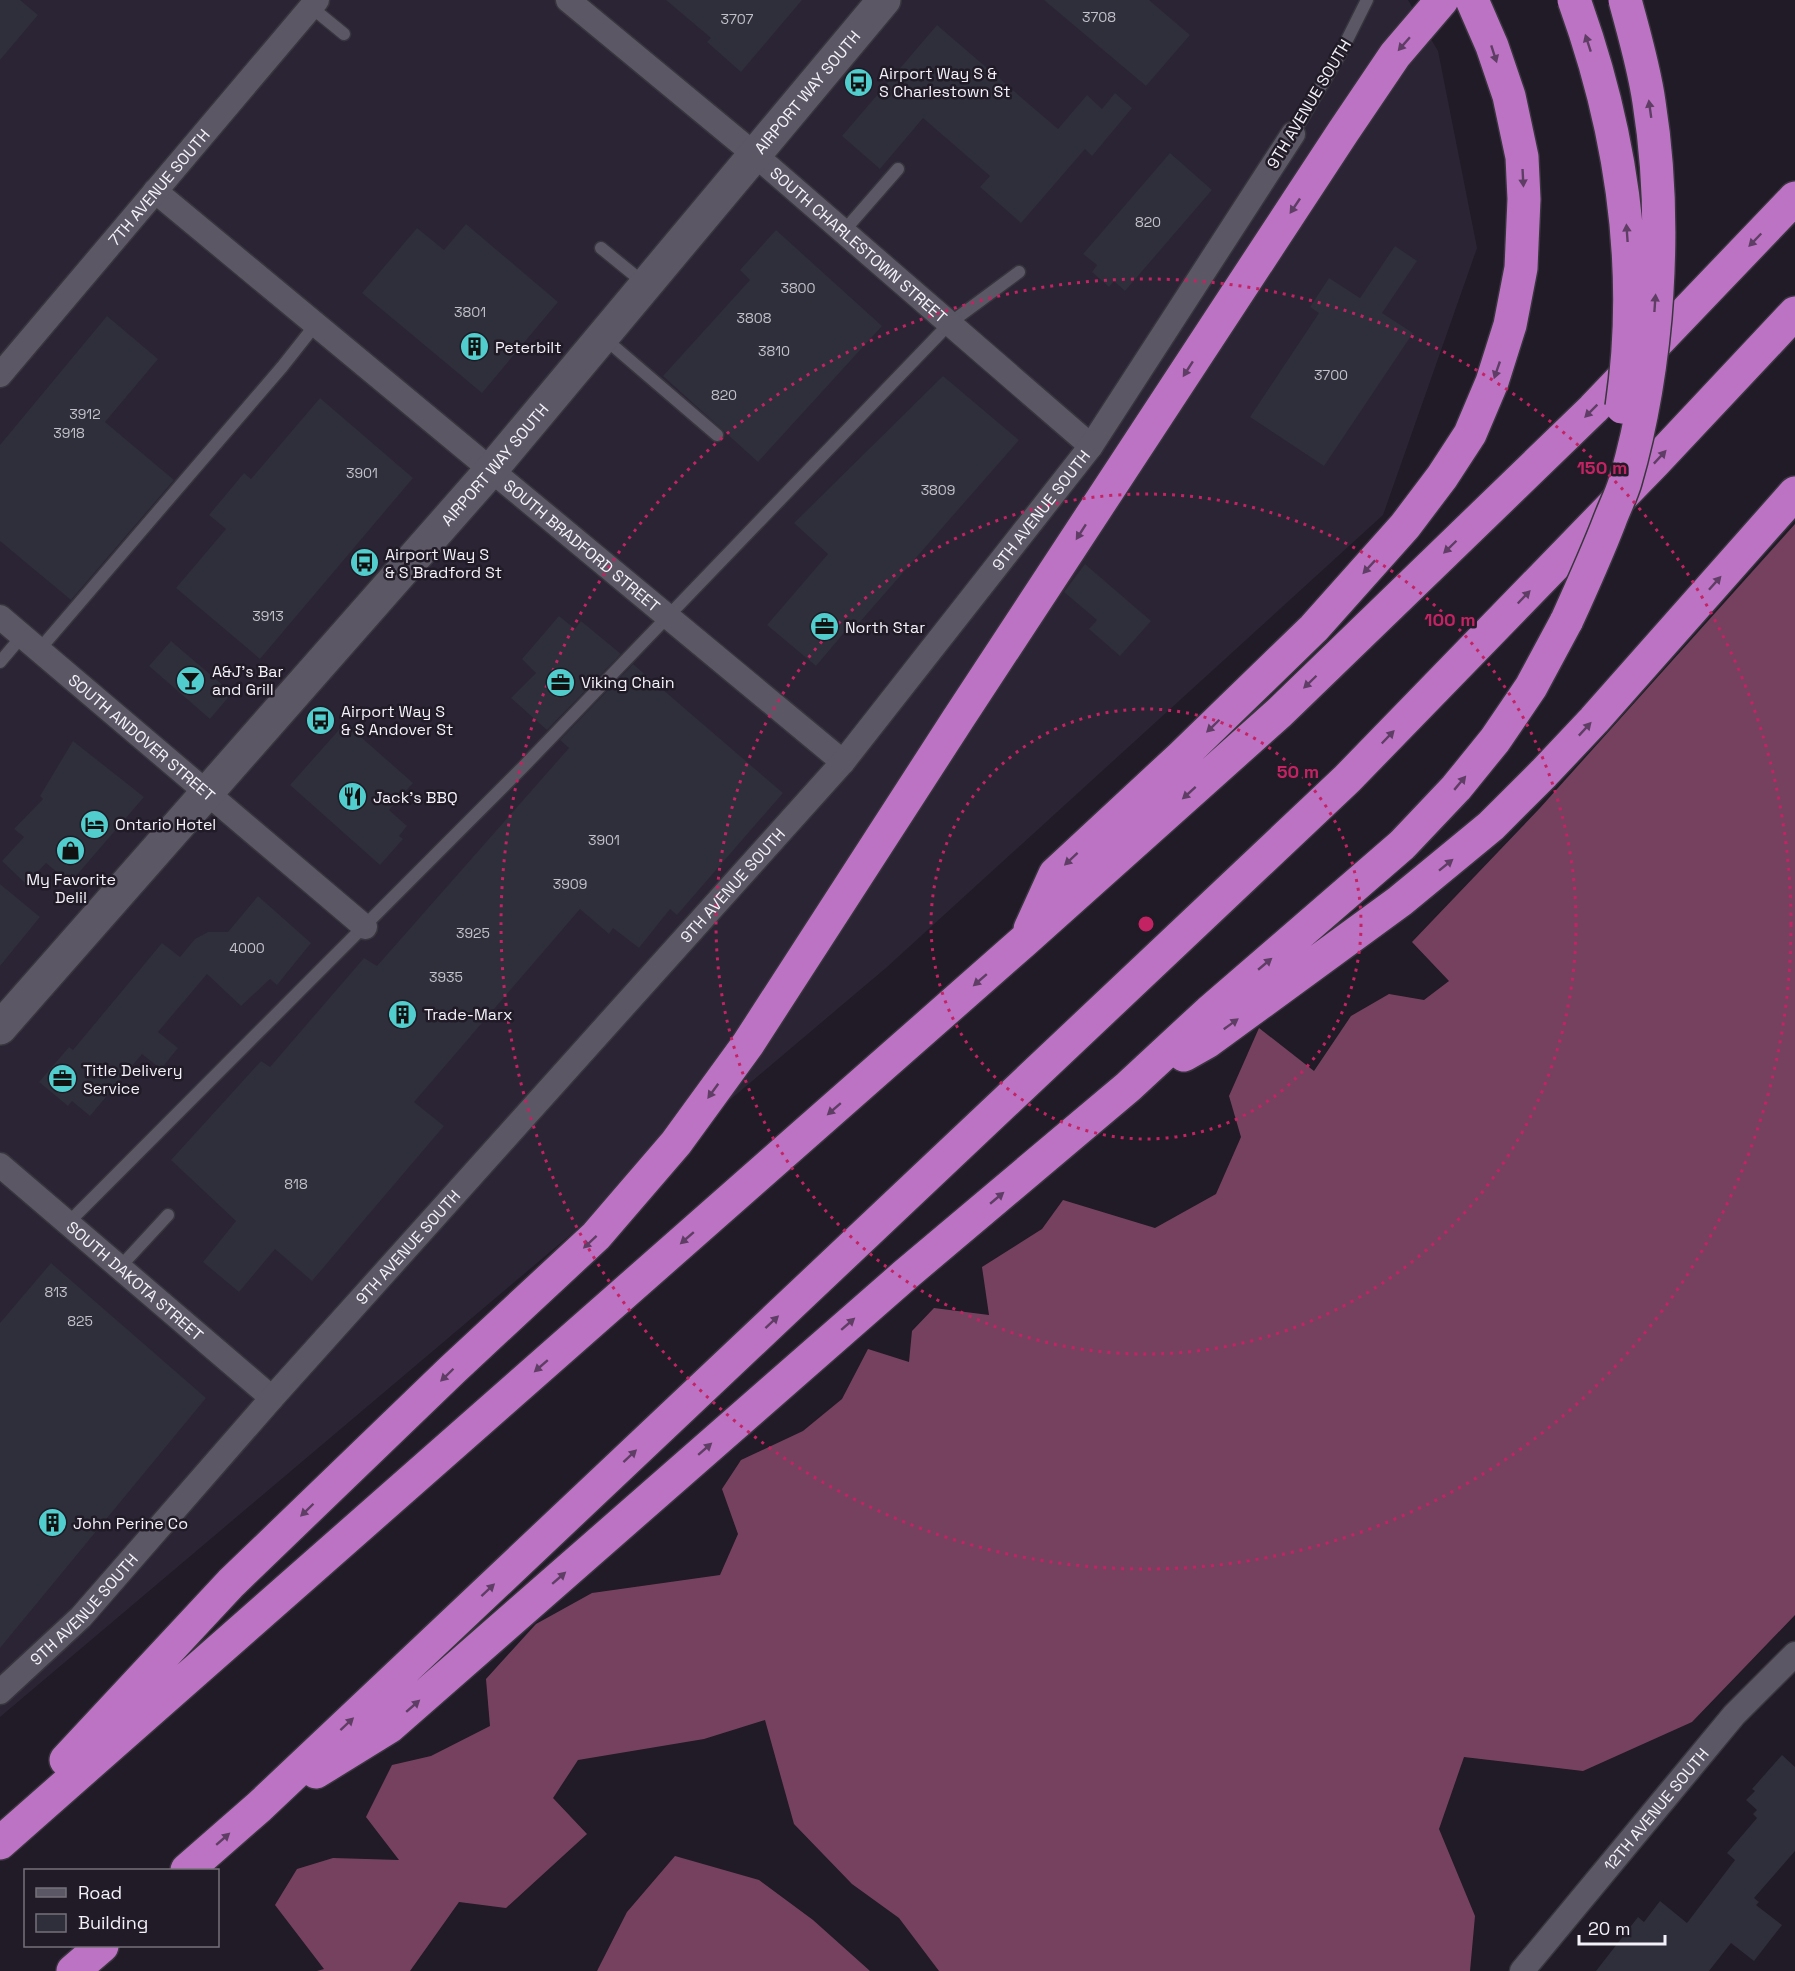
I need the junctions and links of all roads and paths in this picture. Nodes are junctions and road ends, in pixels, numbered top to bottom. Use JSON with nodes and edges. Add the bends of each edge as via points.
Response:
{"nodes":[{"id":1,"x":568,"y":0,"type":"edge"},
{"id":2,"x":884,"y":0,"type":"edge"},
{"id":3,"x":1367,"y":0,"type":"edge"},
{"id":4,"x":1442,"y":0,"type":"edge"},
{"id":5,"x":1472,"y":0,"type":"edge"},
{"id":6,"x":1574,"y":0,"type":"edge"},
{"id":7,"x":1626,"y":0,"type":"edge"},
{"id":8,"x":314,"y":4,"type":"edge"},
{"id":9,"x":344,"y":34,"type":"dead end"},
{"id":10,"x":1293,"y":134,"type":"joint"},
{"id":11,"x":754,"y":154,"type":"junction"},
{"id":12,"x":898,"y":169,"type":"dead end"},
{"id":13,"x":155,"y":191,"type":"junction"},
{"id":14,"x":1795,"y":198,"type":"edge"},
{"id":15,"x":843,"y":232,"type":"junction"},
{"id":16,"x":601,"y":248,"type":"dead end"},
{"id":17,"x":1019,"y":272,"type":"dead end"},
{"id":18,"x":645,"y":285,"type":"junction"},
{"id":19,"x":1795,"y":313,"type":"edge"},
{"id":20,"x":950,"y":323,"type":"junction"},
{"id":21,"x":316,"y":324,"type":"junction"},
{"id":22,"x":602,"y":337,"type":"junction"},
{"id":23,"x":0,"y":375,"type":"edge"},
{"id":24,"x":717,"y":435,"type":"dead end"},
{"id":25,"x":1091,"y":446,"type":"junction"},
{"id":26,"x":491,"y":470,"type":"junction"},
{"id":27,"x":1795,"y":493,"type":"edge"},
{"id":28,"x":0,"y":617,"type":"edge"},
{"id":29,"x":668,"y":617,"type":"junction"},
{"id":30,"x":1567,"y":620,"type":"junction"},
{"id":31,"x":31,"y":643,"type":"junction"},
{"id":32,"x":0,"y":662,"type":"edge"},
{"id":33,"x":843,"y":762,"type":"junction"},
{"id":34,"x":207,"y":793,"type":"junction"},
{"id":35,"x":365,"y":927,"type":"junction"},
{"id":36,"x":1024,"y":941,"type":"junction"},
{"id":37,"x":0,"y":1028,"type":"edge"},
{"id":38,"x":1128,"y":1087,"type":"junction"},
{"id":39,"x":0,"y":1165,"type":"edge"},
{"id":40,"x":168,"y":1215,"type":"dead end"},
{"id":41,"x":68,"y":1223,"type":"junction"},
{"id":42,"x":120,"y":1267,"type":"junction"},
{"id":43,"x":272,"y":1398,"type":"junction"},
{"id":44,"x":1795,"y":1654,"type":"edge"},
{"id":45,"x":0,"y":1692,"type":"edge"},
{"id":46,"x":259,"y":1807,"type":"junction"},
{"id":47,"x":0,"y":1830,"type":"edge"},
{"id":48,"x":0,"y":1843,"type":"edge"},
{"id":49,"x":188,"y":1869,"type":"edge"},
{"id":50,"x":101,"y":1947,"type":"edge"},
{"id":51,"x":73,"y":1971,"type":"edge"},
{"id":52,"x":1522,"y":1971,"type":"edge"}],
"edges":[{"from":1,"to":11,"type":"street","name":"SOUTH CHARLESTOWN STREET"},
{"from":2,"to":11,"type":"main road","name":"AIRPORT WAY SOUTH"},
{"from":3,"to":10,"type":"lane","name":"9TH AVENUE SOUTH"},
{"from":4,"to":47,"type":"highway","one_way":true,"via":[[1395,56],[1331,150],[748,1044],[676,1143],[596,1236],[231,1583]]},
{"from":5,"to":36,"type":"highway","one_way":true,"via":[[1509,96],[1522,157],[1524,200],[1521,268],[1510,325],[1470,434],[1425,501],[1332,608],[1055,874]]},
{"from":30,"to":6,"type":"highway","one_way":true,"bridge":true,"via":[[1597,525],[1619,429],[1629,308],[1626,225],[1616,154],[1598,74]]},
{"from":30,"to":7,"type":"highway","one_way":true,"bridge":true,"via":[[1626,480],[1650,358],[1659,235],[1656,162],[1645,77]]},
{"from":8,"to":9,"type":"lane"},
{"from":8,"to":13,"type":"street","name":"7TH AVENUE SOUTH"},
{"from":10,"to":25,"type":"street","name":"9TH AVENUE SOUTH"},
{"from":11,"to":15,"type":"street","name":"SOUTH CHARLESTOWN STREET"},
{"from":11,"to":18,"type":"main road","name":"AIRPORT WAY SOUTH"},
{"from":12,"to":15,"type":"lane"},
{"from":13,"to":21,"type":"street","name":"SOUTH BRADFORD STREET"},
{"from":13,"to":23,"type":"street","name":"7TH AVENUE SOUTH"},
{"from":14,"to":36,"type":"highway","one_way":true,"bridge":true,"via":[[1593,409],[1280,712]]},
{"from":15,"to":20,"type":"street","name":"SOUTH CHARLESTOWN STREET"},
{"from":16,"to":18,"type":"lane"},
{"from":17,"to":20,"type":"lane"},
{"from":18,"to":22,"type":"main road","name":"AIRPORT WAY SOUTH"},
{"from":46,"to":19,"type":"highway","one_way":true,"bridge":true,"via":[[1347,779]]},
{"from":20,"to":25,"type":"street","name":"SOUTH CHARLESTOWN STREET"},
{"from":20,"to":29,"type":"lane"},
{"from":21,"to":26,"type":"street","name":"SOUTH BRADFORD STREET"},
{"from":21,"to":31,"type":"lane","via":[[282,367]]},
{"from":22,"to":24,"type":"lane"},
{"from":22,"to":26,"type":"main road","name":"AIRPORT WAY SOUTH"},
{"from":25,"to":33,"type":"street","name":"9TH AVENUE SOUTH"},
{"from":26,"to":29,"type":"street","name":"SOUTH BRADFORD STREET"},
{"from":26,"to":34,"type":"main road","name":"AIRPORT WAY SOUTH"},
{"from":38,"to":27,"type":"highway","one_way":true,"via":[[1207,1042],[1470,845],[1544,773]]},
{"from":28,"to":31,"type":"street","name":"SOUTH ANDOVER STREET"},
{"from":29,"to":33,"type":"street","name":"SOUTH BRADFORD STREET"},
{"from":29,"to":35,"type":"lane"},
{"from":38,"to":30,"type":"highway","one_way":true,"via":[[1438,808],[1495,740],[1531,687]]},
{"from":31,"to":32,"type":"lane"},
{"from":31,"to":34,"type":"street","name":"SOUTH ANDOVER STREET"},
{"from":33,"to":43,"type":"street","name":"9TH AVENUE SOUTH"},
{"from":34,"to":35,"type":"street","name":"SOUTH ANDOVER STREET"},
{"from":34,"to":37,"type":"main road","name":"AIRPORT WAY SOUTH"},
{"from":35,"to":41,"type":"lane"},
{"from":36,"to":48,"type":"highway","one_way":true},
{"from":46,"to":38,"type":"highway","one_way":true,"via":[[389,1727],[846,1327]]},
{"from":39,"to":41,"type":"street","name":"SOUTH DAKOTA STREET"},
{"from":40,"to":42,"type":"lane"},
{"from":41,"to":42,"type":"street","name":"SOUTH DAKOTA STREET"},
{"from":42,"to":43,"type":"street","name":"SOUTH DAKOTA STREET"},
{"from":43,"to":45,"type":"street","name":"9TH AVENUE SOUTH","via":[[81,1617]]},
{"from":44,"to":52,"type":"street","name":"12TH AVENUE SOUTH","via":[[1734,1715]]},
{"from":49,"to":46,"type":"highway","one_way":true},
{"from":50,"to":51,"type":"highway"}]}
